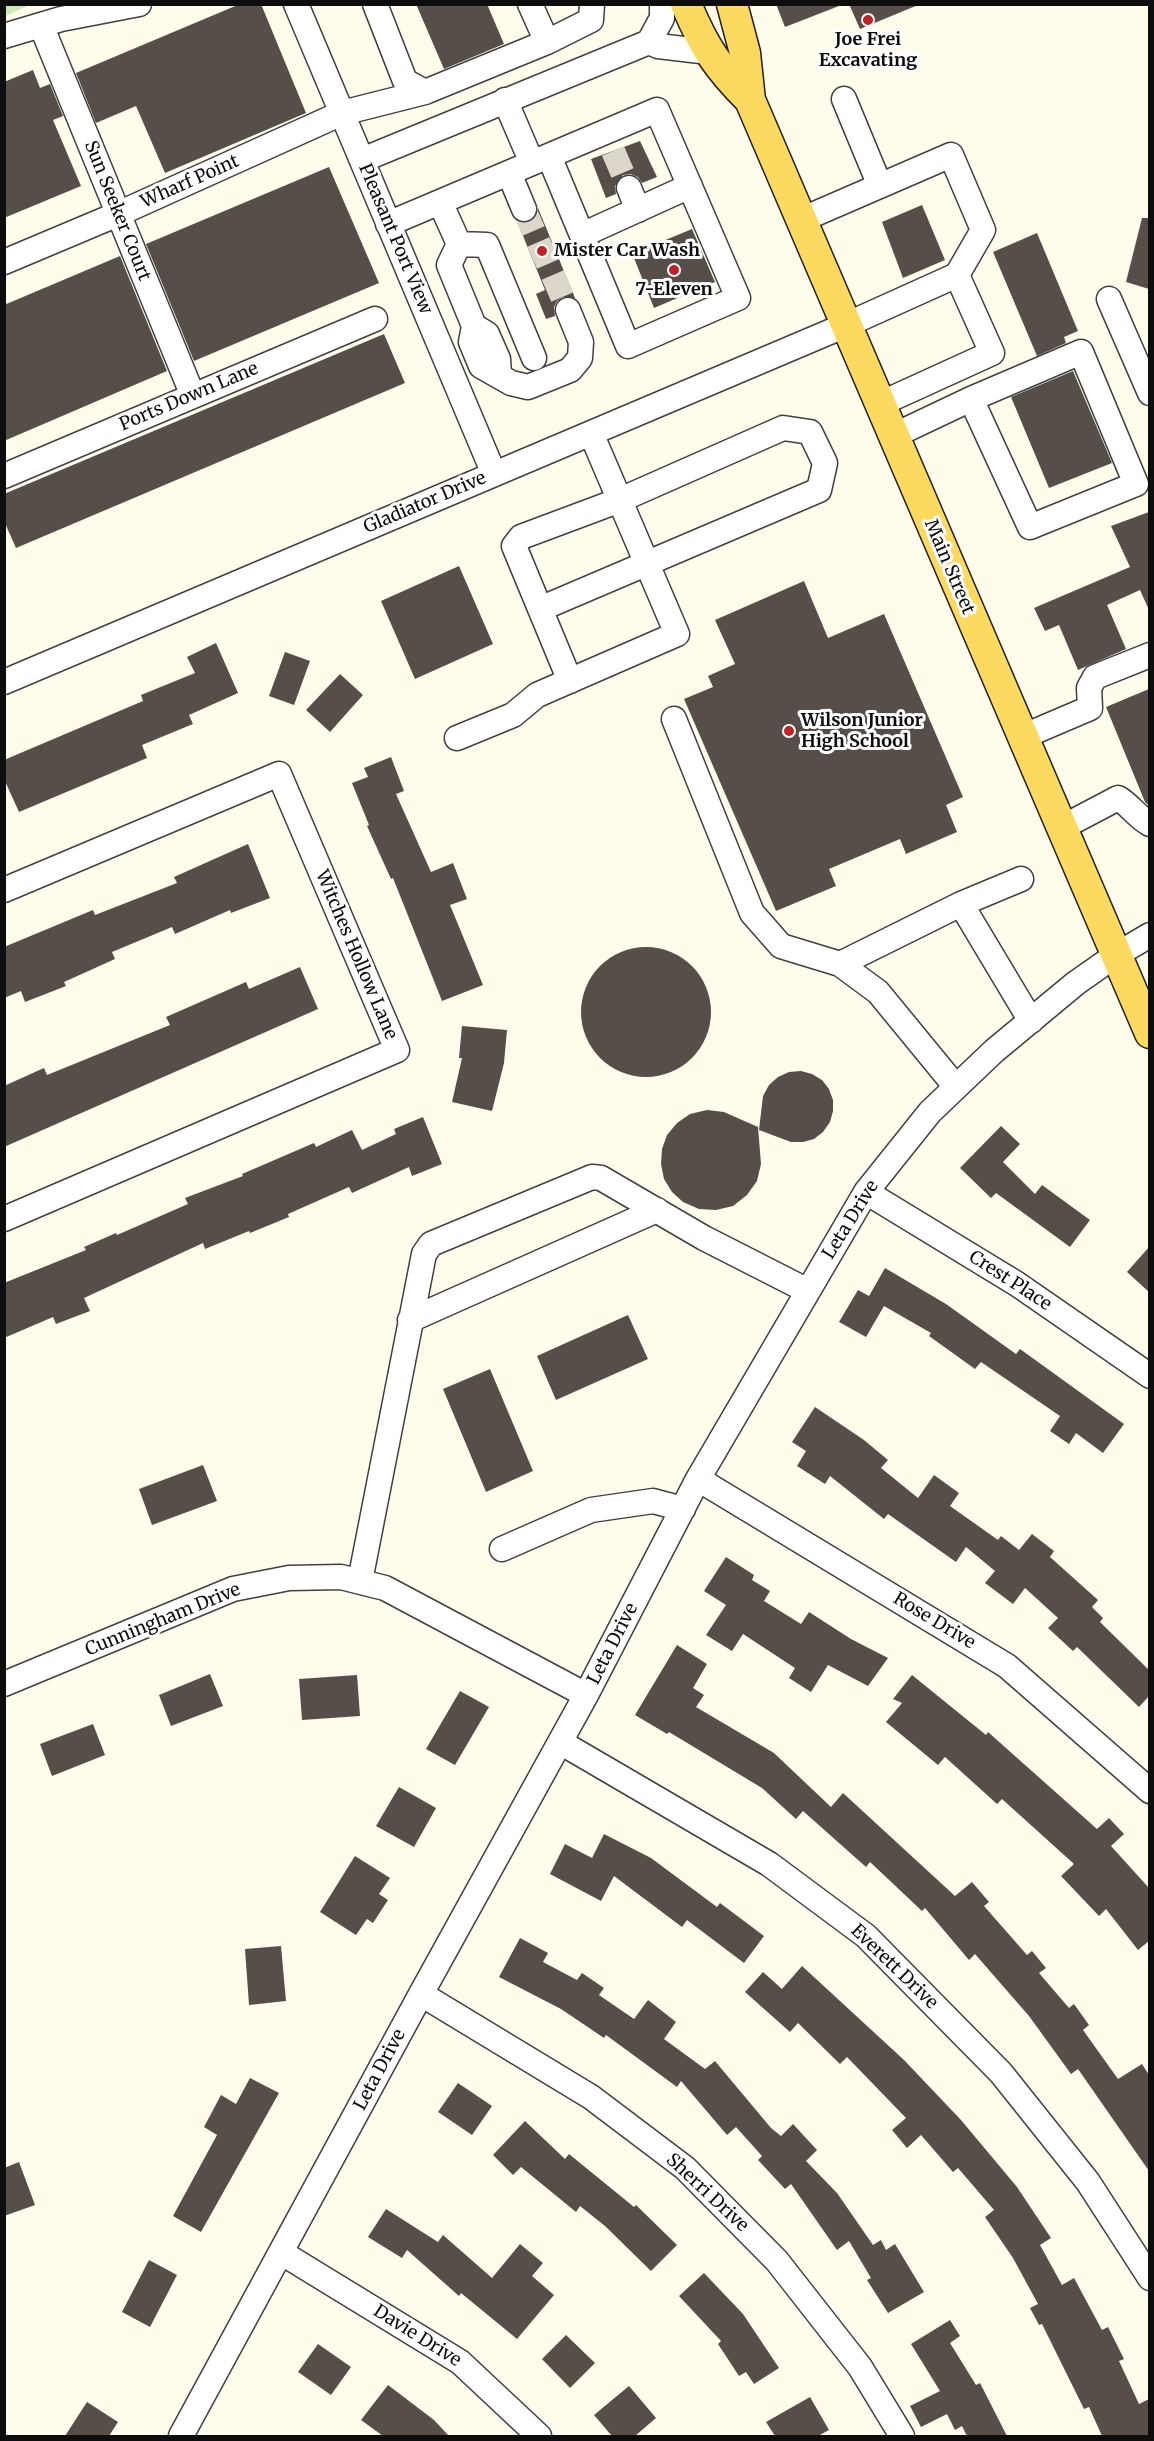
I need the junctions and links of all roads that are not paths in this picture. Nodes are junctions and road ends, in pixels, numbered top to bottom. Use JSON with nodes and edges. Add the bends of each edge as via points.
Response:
{"nodes":[{"id":1,"x":139,"y":4,"type":"edge"},
{"id":2,"x":296,"y":4,"type":"edge"},
{"id":3,"x":375,"y":4,"type":"edge"},
{"id":4,"x":530,"y":4,"type":"edge"},
{"id":5,"x":592,"y":4,"type":"edge"},
{"id":6,"x":662,"y":4,"type":"edge"},
{"id":7,"x":686,"y":4,"type":"edge"},
{"id":8,"x":732,"y":4,"type":"edge"},
{"id":9,"x":41,"y":25,"type":"junction"},
{"id":10,"x":4,"y":36,"type":"edge"},
{"id":11,"x":547,"y":42,"type":"junction"},
{"id":12,"x":648,"y":42,"type":"junction"},
{"id":13,"x":709,"y":52,"type":"junction"},
{"id":14,"x":425,"y":92,"type":"junction"},
{"id":15,"x":844,"y":99,"type":"dead end"},
{"id":16,"x":505,"y":100,"type":"junction"},
{"id":17,"x":750,"y":100,"type":"junction"},
{"id":18,"x":342,"y":113,"type":"junction"},
{"id":19,"x":362,"y":159,"type":"junction"},
{"id":20,"x":541,"y":160,"type":"junction"},
{"id":21,"x":509,"y":173,"type":"junction"},
{"id":22,"x":690,"y":186,"type":"junction"},
{"id":23,"x":880,"y":186,"type":"junction"},
{"id":24,"x":440,"y":202,"type":"junction"},
{"id":25,"x":524,"y":208,"type":"tunnel mouth"},
{"id":26,"x":118,"y":214,"type":"junction"},
{"id":27,"x":801,"y":220,"type":"junction"},
{"id":28,"x":388,"y":224,"type":"junction"},
{"id":29,"x":582,"y":235,"type":"junction"},
{"id":30,"x":459,"y":244,"type":"junction"},
{"id":31,"x":4,"y":262,"type":"edge"},
{"id":32,"x":957,"y":275,"type":"junction"},
{"id":33,"x":1108,"y":299,"type":"dead end"},
{"id":34,"x":567,"y":310,"type":"tunnel mouth"},
{"id":35,"x":375,"y":319,"type":"dead end"},
{"id":36,"x":846,"y":325,"type":"junction"},
{"id":37,"x":1141,"y":350,"type":"edge"},
{"id":38,"x":534,"y":358,"type":"dead end"},
{"id":39,"x":1149,"y":393,"type":"edge"},
{"id":40,"x":193,"y":396,"type":"junction"},
{"id":41,"x":971,"y":399,"type":"junction"},
{"id":42,"x":880,"y":404,"type":"junction"},
{"id":43,"x":591,"y":433,"type":"junction"},
{"id":44,"x":893,"y":436,"type":"junction"},
{"id":45,"x":494,"y":474,"type":"junction"},
{"id":46,"x":4,"y":476,"type":"edge"},
{"id":47,"x":620,"y":500,"type":"junction"},
{"id":48,"x":647,"y":564,"type":"junction"},
{"id":49,"x":540,"y":609,"type":"junction"},
{"id":50,"x":1149,"y":655,"type":"edge"},
{"id":51,"x":570,"y":681,"type":"junction"},
{"id":52,"x":4,"y":682,"type":"edge"},
{"id":53,"x":674,"y":719,"type":"dead end"},
{"id":54,"x":1022,"y":737,"type":"junction"},
{"id":55,"x":457,"y":738,"type":"dead end"},
{"id":56,"x":1149,"y":825,"type":"edge"},
{"id":57,"x":1061,"y":828,"type":"junction"},
{"id":58,"x":1021,"y":879,"type":"dead end"},
{"id":59,"x":4,"y":890,"type":"edge"},
{"id":60,"x":961,"y":904,"type":"junction"},
{"id":61,"x":1149,"y":935,"type":"edge"},
{"id":62,"x":1116,"y":955,"type":"junction"},
{"id":63,"x":840,"y":964,"type":"junction"},
{"id":64,"x":1031,"y":1021,"type":"junction"},
{"id":65,"x":1149,"y":1033,"type":"edge"},
{"id":66,"x":956,"y":1088,"type":"junction"},
{"id":67,"x":866,"y":1192,"type":"junction"},
{"id":68,"x":657,"y":1210,"type":"junction"},
{"id":69,"x":4,"y":1219,"type":"edge"},
{"id":70,"x":808,"y":1291,"type":"junction"},
{"id":71,"x":410,"y":1320,"type":"junction"},
{"id":72,"x":1149,"y":1376,"type":"edge"},
{"id":73,"x":698,"y":1479,"type":"junction"},
{"id":74,"x":683,"y":1509,"type":"junction"},
{"id":75,"x":502,"y":1549,"type":"dead end"},
{"id":76,"x":360,"y":1581,"type":"junction"},
{"id":77,"x":4,"y":1684,"type":"edge"},
{"id":78,"x":586,"y":1695,"type":"junction"},
{"id":79,"x":560,"y":1742,"type":"junction"},
{"id":80,"x":1149,"y":1791,"type":"edge"},
{"id":81,"x":421,"y":1994,"type":"junction"},
{"id":82,"x":282,"y":2253,"type":"junction"},
{"id":83,"x":1149,"y":2278,"type":"edge"},
{"id":84,"x":181,"y":2436,"type":"edge"},
{"id":85,"x":539,"y":2436,"type":"edge"},
{"id":86,"x":902,"y":2436,"type":"edge"}],
"edges":[{"from":1,"to":9,"type":"street"},
{"from":2,"to":18,"type":"street","name":"Pleasant Port View"},
{"from":3,"to":14,"type":"street","via":[[405,81]]},
{"from":4,"to":11,"type":"street"},
{"from":5,"to":11,"type":"street","name":"Wharf Point","via":[[591,20]]},
{"from":6,"to":12,"type":"street","via":[[662,18]]},
{"from":7,"to":13,"type":"main road","name":"Main Street"},
{"from":8,"to":17,"type":"main road","name":"Main Street","via":[[745,53]]},
{"from":9,"to":10,"type":"street"},
{"from":9,"to":26,"type":"street","name":"Sun Seeker Court"},
{"from":11,"to":14,"type":"street","name":"Wharf Point"},
{"from":12,"to":13,"type":"street"},
{"from":12,"to":16,"type":"street"},
{"from":13,"to":17,"type":"main road","name":"Main Street"},
{"from":14,"to":18,"type":"street","name":"Wharf Point"},
{"from":15,"to":23,"type":"street"},
{"from":16,"to":19,"type":"street"},
{"from":16,"to":20,"type":"street"},
{"from":17,"to":27,"type":"main road","name":"Main Street"},
{"from":18,"to":19,"type":"street","name":"Pleasant Port View"},
{"from":18,"to":26,"type":"street","name":"Wharf Point"},
{"from":19,"to":28,"type":"street","name":"Pleasant Port View"},
{"from":20,"to":21,"type":"street"},
{"from":20,"to":22,"type":"street","via":[[609,142],[657,110]]},
{"from":20,"to":29,"type":"street"},
{"from":21,"to":24,"type":"street"},
{"from":21,"to":25,"type":"street"},
{"from":22,"to":29,"type":"street","via":[[633,199]]},
{"from":22,"to":29,"type":"street","via":[[738,298],[628,346]]},
{"from":23,"to":27,"type":"street"},
{"from":23,"to":32,"type":"street","via":[[951,155],[983,230]]},
{"from":24,"to":28,"type":"street"},
{"from":24,"to":30,"type":"street"},
{"from":26,"to":31,"type":"street","name":"Wharf Point"},
{"from":26,"to":40,"type":"street","name":"Sun Seeker Court"},
{"from":27,"to":36,"type":"main road","name":"Main Street"},
{"from":28,"to":45,"type":"street","name":"Pleasant Port View"},
{"from":30,"to":34,"type":"street","via":[[449,265],[474,326],[471,342],[482,366],[528,387],[570,370],[580,357],[581,342]]},
{"from":30,"to":38,"type":"street","via":[[487,245]]},
{"from":32,"to":36,"type":"street","name":"Gladiator Drive"},
{"from":32,"to":42,"type":"street","via":[[993,353]]},
{"from":33,"to":37,"type":"street"},
{"from":35,"to":40,"type":"street","name":"Ports Down Lane"},
{"from":36,"to":42,"type":"main road","name":"Main Street"},
{"from":36,"to":43,"type":"street","name":"Gladiator Drive"},
{"from":37,"to":39,"type":"street"},
{"from":40,"to":46,"type":"street","name":"Ports Down Lane"},
{"from":41,"to":41,"type":"street","via":[[1030,527],[1136,484],[1081,352]]},
{"from":41,"to":44,"type":"street"},
{"from":42,"to":44,"type":"main road","name":"Main Street"},
{"from":43,"to":45,"type":"street","name":"Gladiator Drive"},
{"from":43,"to":47,"type":"street"},
{"from":44,"to":54,"type":"main road","name":"Main Street"},
{"from":45,"to":52,"type":"street","name":"Gladiator Drive"},
{"from":47,"to":48,"type":"street"},
{"from":47,"to":48,"type":"street","via":[[783,428],[810,432],[825,464],[819,489]]},
{"from":47,"to":49,"type":"street","via":[[521,537],[514,546]]},
{"from":48,"to":49,"type":"street"},
{"from":48,"to":51,"type":"street","via":[[677,634]]},
{"from":49,"to":51,"type":"street"},
{"from":50,"to":54,"type":"street","via":[[1095,677],[1089,688],[1090,708]]},
{"from":51,"to":55,"type":"street","via":[[537,695],[513,715]]},
{"from":53,"to":63,"type":"street","via":[[752,913],[781,946]]},
{"from":54,"to":57,"type":"main road","name":"Main Street"},
{"from":56,"to":57,"type":"street","via":[[1118,798]]},
{"from":57,"to":62,"type":"main road","name":"Main Street"},
{"from":58,"to":60,"type":"street"},
{"from":59,"to":69,"type":"street","name":"Witches Hollow Lane","via":[[279,774],[397,1050]]},
{"from":60,"to":63,"type":"street"},
{"from":60,"to":64,"type":"street"},
{"from":61,"to":62,"type":"street","name":"Leta Drive"},
{"from":62,"to":64,"type":"street","name":"Leta Drive"},
{"from":62,"to":65,"type":"main road","name":"Main Street"},
{"from":63,"to":66,"type":"street","via":[[878,992]]},
{"from":64,"to":66,"type":"street","name":"Leta Drive"},
{"from":66,"to":67,"type":"street","name":"Leta Drive","via":[[930,1112]]},
{"from":67,"to":70,"type":"street","name":"Leta Drive"},
{"from":67,"to":72,"type":"street","name":"Crest Place","via":[[1017,1284]]},
{"from":68,"to":70,"type":"street"},
{"from":68,"to":71,"type":"street"},
{"from":68,"to":71,"type":"street","via":[[601,1178],[592,1177],[431,1244],[424,1254]]},
{"from":70,"to":73,"type":"street","name":"Leta Drive"},
{"from":71,"to":76,"type":"street"},
{"from":73,"to":74,"type":"street","name":"Leta Drive"},
{"from":73,"to":80,"type":"street","name":"Rose Drive","via":[[1007,1666]]},
{"from":74,"to":75,"type":"street","via":[[653,1501],[591,1510]]},
{"from":74,"to":78,"type":"street","name":"Leta Drive"},
{"from":76,"to":77,"type":"street","name":"Cunningham Drive","via":[[341,1576],[289,1578],[233,1589]]},
{"from":76,"to":78,"type":"street","name":"Cunningham Drive","via":[[385,1588]]},
{"from":78,"to":79,"type":"street","name":"Leta Drive"},
{"from":79,"to":81,"type":"street","name":"Leta Drive"},
{"from":79,"to":83,"type":"street","name":"Everett Drive","via":[[769,1864],[866,1936],[1001,2073],[1088,2182]]},
{"from":81,"to":82,"type":"street","name":"Leta Drive"},
{"from":81,"to":86,"type":"street","name":"Sherri Drive","via":[[591,2097],[685,2169],[777,2261],[860,2367]]},
{"from":82,"to":84,"type":"street","name":"Leta Drive"},
{"from":82,"to":85,"type":"street","name":"Davie Drive","via":[[460,2362]]}]}
